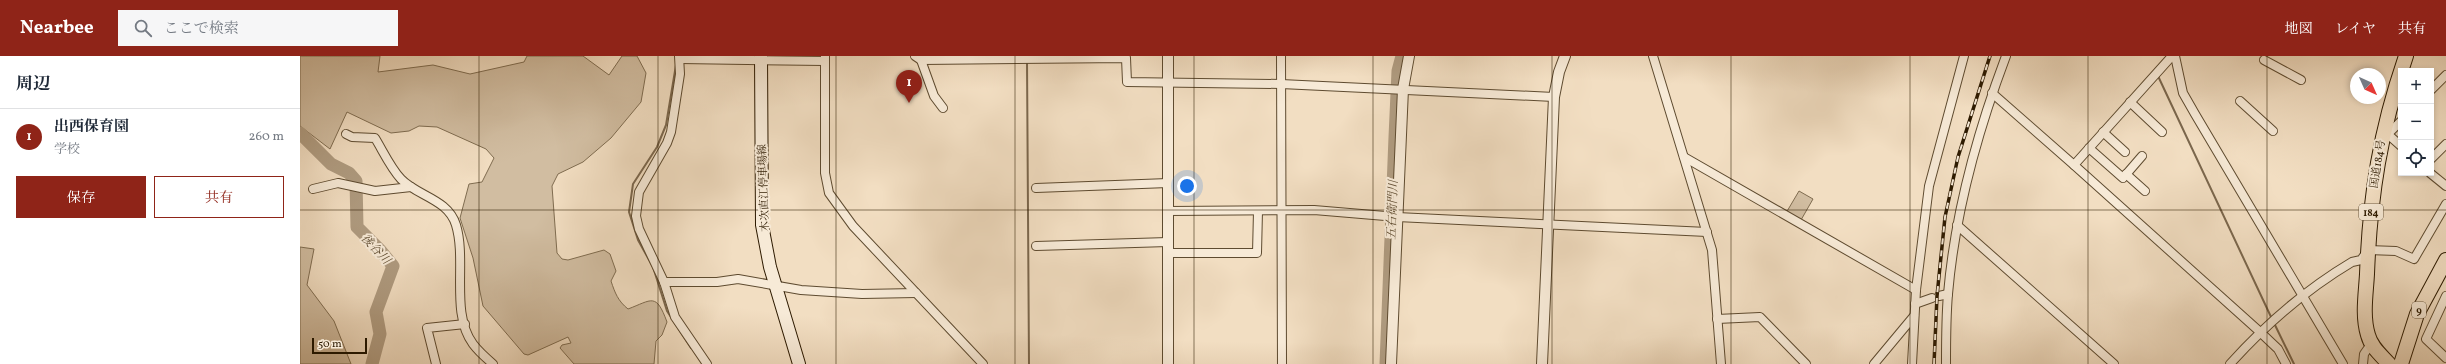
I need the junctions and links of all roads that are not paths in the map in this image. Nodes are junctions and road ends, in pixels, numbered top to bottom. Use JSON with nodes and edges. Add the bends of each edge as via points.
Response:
{"nodes":[{"id":1,"x":1168,"y":56,"type":"edge"},
{"id":2,"x":1281,"y":56,"type":"edge"},
{"id":3,"x":1410,"y":56,"type":"edge"},
{"id":4,"x":1565,"y":56,"type":"edge"},
{"id":5,"x":1653,"y":56,"type":"edge"},
{"id":6,"x":2006,"y":56,"type":"edge"},
{"id":7,"x":2174,"y":56,"type":"edge"},
{"id":8,"x":2406,"y":56,"type":"edge"},
{"id":9,"x":1961,"y":57,"type":"edge"},
{"id":10,"x":680,"y":58,"type":"edge"},
{"id":11,"x":761,"y":58,"type":"edge"},
{"id":12,"x":825,"y":58,"type":"edge"},
{"id":13,"x":918,"y":58,"type":"edge"},
{"id":14,"x":1036,"y":58,"type":"edge"},
{"id":15,"x":2264,"y":60,"type":"dead end"},
{"id":16,"x":2446,"y":75,"type":"edge"},
{"id":17,"x":2301,"y":80,"type":"dead end"},
{"id":18,"x":1168,"y":82,"type":"junction"},
{"id":19,"x":1281,"y":84,"type":"junction"},
{"id":20,"x":2434,"y":87,"type":"edge"},
{"id":21,"x":1403,"y":89,"type":"junction"},
{"id":22,"x":1992,"y":93,"type":"junction"},
{"id":23,"x":1554,"y":97,"type":"junction"},
{"id":24,"x":2130,"y":102,"type":"junction"},
{"id":25,"x":2240,"y":102,"type":"dead end"},
{"id":26,"x":943,"y":108,"type":"dead end"},
{"id":27,"x":2398,"y":123,"type":"edge"},
{"id":28,"x":2273,"y":131,"type":"dead end"},
{"id":29,"x":2103,"y":132,"type":"junction"},
{"id":30,"x":2162,"y":132,"type":"dead end"},
{"id":31,"x":2385,"y":132,"type":"junction"},
{"id":32,"x":346,"y":134,"type":"dead end"},
{"id":33,"x":2398,"y":143,"type":"edge"},
{"id":34,"x":2446,"y":144,"type":"edge"},
{"id":35,"x":2089,"y":148,"type":"junction"},
{"id":36,"x":2125,"y":152,"type":"dead end"},
{"id":37,"x":2142,"y":156,"type":"dead end"},
{"id":38,"x":2434,"y":156,"type":"edge"},
{"id":39,"x":1684,"y":157,"type":"junction"},
{"id":40,"x":2074,"y":165,"type":"junction"},
{"id":41,"x":2126,"y":174,"type":"junction"},
{"id":42,"x":2434,"y":176,"type":"edge"},
{"id":43,"x":1168,"y":183,"type":"junction"},
{"id":44,"x":2446,"y":186,"type":"edge"},
{"id":45,"x":411,"y":187,"type":"junction"},
{"id":46,"x":1036,"y":188,"type":"dead end"},
{"id":47,"x":313,"y":189,"type":"dead end"},
{"id":48,"x":2145,"y":191,"type":"dead end"},
{"id":49,"x":2446,"y":204,"type":"edge"},
{"id":50,"x":1281,"y":210,"type":"junction"},
{"id":51,"x":1168,"y":211,"type":"junction"},
{"id":52,"x":1258,"y":211,"type":"junction"},
{"id":53,"x":1398,"y":217,"type":"junction"},
{"id":54,"x":1548,"y":224,"type":"junction"},
{"id":55,"x":1957,"y":225,"type":"junction"},
{"id":56,"x":1707,"y":232,"type":"junction"},
{"id":57,"x":1168,"y":242,"type":"junction"},
{"id":58,"x":1036,"y":246,"type":"dead end"},
{"id":59,"x":2368,"y":250,"type":"junction"},
{"id":60,"x":1168,"y":253,"type":"junction"},
{"id":61,"x":2446,"y":260,"type":"edge"},
{"id":62,"x":664,"y":282,"type":"junction"},
{"id":63,"x":774,"y":283,"type":"junction"},
{"id":64,"x":1916,"y":290,"type":"junction"},
{"id":65,"x":916,"y":293,"type":"junction"},
{"id":66,"x":1948,"y":294,"type":"junction"},
{"id":67,"x":2303,"y":294,"type":"junction"},
{"id":68,"x":2446,"y":296,"type":"edge"},
{"id":69,"x":1915,"y":304,"type":"junction"},
{"id":70,"x":1914,"y":316,"type":"junction"},
{"id":71,"x":1717,"y":319,"type":"junction"},
{"id":72,"x":465,"y":324,"type":"junction"},
{"id":73,"x":2259,"y":331,"type":"junction"},
{"id":74,"x":2371,"y":344,"type":"junction"},
{"id":75,"x":2446,"y":358,"type":"edge"},
{"id":76,"x":436,"y":364,"type":"edge"},
{"id":77,"x":493,"y":364,"type":"edge"},
{"id":78,"x":707,"y":364,"type":"edge"},
{"id":79,"x":799,"y":364,"type":"edge"},
{"id":80,"x":983,"y":364,"type":"edge"},
{"id":81,"x":1168,"y":364,"type":"edge"},
{"id":82,"x":1282,"y":364,"type":"edge"},
{"id":83,"x":1391,"y":364,"type":"edge"},
{"id":84,"x":1542,"y":364,"type":"edge"},
{"id":85,"x":1721,"y":364,"type":"edge"},
{"id":86,"x":1806,"y":364,"type":"edge"},
{"id":87,"x":1874,"y":364,"type":"edge"},
{"id":88,"x":1912,"y":364,"type":"edge"},
{"id":89,"x":1946,"y":364,"type":"edge"},
{"id":90,"x":2114,"y":364,"type":"edge"},
{"id":91,"x":2230,"y":364,"type":"edge"},
{"id":92,"x":2286,"y":364,"type":"edge"},
{"id":93,"x":2343,"y":364,"type":"edge"},
{"id":94,"x":2363,"y":364,"type":"edge"},
{"id":95,"x":2389,"y":364,"type":"edge"},
{"id":96,"x":2401,"y":364,"type":"edge"}],
"edges":[{"from":1,"to":18,"type":"street"},
{"from":2,"to":19,"type":"street"},
{"from":3,"to":21,"type":"street"},
{"from":4,"to":23,"type":"street"},
{"from":5,"to":39,"type":"street"},
{"from":6,"to":22,"type":"street"},
{"from":7,"to":24,"type":"street"},
{"from":7,"to":67,"type":"street","via":[[2184,93],[2192,109]]},
{"from":8,"to":31,"type":"highway","name":"国道184号","number":"184"},
{"from":9,"to":64,"type":"street","via":[[1929,186]]},
{"from":10,"to":11,"type":"street"},
{"from":10,"to":62,"type":"street","via":[[677,106],[671,132],[643,182],[636,205],[639,229]]},
{"from":11,"to":12,"type":"street"},
{"from":11,"to":63,"type":"main road","name":"木次直江停車場線","via":[[762,225]]},
{"from":12,"to":65,"type":"street","via":[[824,173],[829,193],[849,221]]},
{"from":13,"to":14,"type":"street"},
{"from":13,"to":26,"type":"street","via":[[934,96]]},
{"from":14,"to":18,"type":"street","via":[[1126,58],[1128,82]]},
{"from":15,"to":17,"type":"street"},
{"from":16,"to":20,"type":"street"},
{"from":18,"to":19,"type":"street"},
{"from":18,"to":43,"type":"street"},
{"from":19,"to":21,"type":"street"},
{"from":19,"to":50,"type":"street"},
{"from":21,"to":23,"type":"street"},
{"from":21,"to":53,"type":"street"},
{"from":22,"to":40,"type":"street"},
{"from":22,"to":55,"type":"street","via":[[1972,157]]},
{"from":23,"to":54,"type":"street"},
{"from":24,"to":29,"type":"street"},
{"from":24,"to":30,"type":"street"},
{"from":25,"to":28,"type":"street"},
{"from":27,"to":31,"type":"street"},
{"from":29,"to":35,"type":"street"},
{"from":29,"to":36,"type":"street"},
{"from":31,"to":33,"type":"street"},
{"from":31,"to":59,"type":"highway","name":"国道184号","number":"184","via":[[2374,179]]},
{"from":32,"to":45,"type":"street","via":[[352,137],[375,138],[396,172]]},
{"from":34,"to":38,"type":"street"},
{"from":35,"to":40,"type":"street"},
{"from":35,"to":41,"type":"street","via":[[2123,178]]},
{"from":37,"to":41,"type":"street"},
{"from":39,"to":56,"type":"street"},
{"from":39,"to":64,"type":"street"},
{"from":40,"to":73,"type":"street"},
{"from":41,"to":48,"type":"street"},
{"from":42,"to":44,"type":"street"},
{"from":43,"to":46,"type":"street"},
{"from":43,"to":51,"type":"street"},
{"from":45,"to":47,"type":"street","via":[[375,191],[338,182]]},
{"from":45,"to":72,"type":"street","via":[[438,203],[449,213],[456,225]]},
{"from":49,"to":59,"type":"street","via":[[2414,259],[2396,251]]},
{"from":50,"to":52,"type":"street"},
{"from":50,"to":53,"type":"street"},
{"from":50,"to":82,"type":"street"},
{"from":51,"to":52,"type":"street"},
{"from":51,"to":57,"type":"street"},
{"from":52,"to":60,"type":"street","via":[[1257,253]]},
{"from":53,"to":54,"type":"street"},
{"from":53,"to":83,"type":"street"},
{"from":54,"to":56,"type":"street"},
{"from":54,"to":84,"type":"street"},
{"from":55,"to":66,"type":"street"},
{"from":55,"to":90,"type":"street"},
{"from":56,"to":71,"type":"street","via":[[1712,250]]},
{"from":57,"to":58,"type":"street"},
{"from":57,"to":60,"type":"street"},
{"from":59,"to":67,"type":"street","via":[[2361,260],[2352,262]]},
{"from":59,"to":74,"type":"highway","name":"国道184号","number":"184","via":[[2365,313]]},
{"from":60,"to":81,"type":"street"},
{"from":61,"to":96,"type":"highway","number":"9","via":[[2417,314]]},
{"from":62,"to":63,"type":"street","via":[[717,282],[738,279]]},
{"from":62,"to":78,"type":"street","via":[[675,317]]},
{"from":63,"to":65,"type":"street","via":[[801,290],[862,294]]},
{"from":63,"to":79,"type":"main road","name":"木次直江停車場線"},
{"from":64,"to":69,"type":"street"},
{"from":65,"to":80,"type":"street"},
{"from":66,"to":69,"type":"street"},
{"from":66,"to":89,"type":"street"},
{"from":67,"to":73,"type":"street"},
{"from":67,"to":93,"type":"street"},
{"from":68,"to":75,"type":"street","via":[[2426,339]]},
{"from":69,"to":70,"type":"street"},
{"from":70,"to":87,"type":"street"},
{"from":70,"to":88,"type":"street"},
{"from":71,"to":85,"type":"street"},
{"from":71,"to":86,"type":"street","via":[[1760,318]]},
{"from":72,"to":76,"type":"street","via":[[427,328]]},
{"from":72,"to":77,"type":"street","via":[[473,344]]},
{"from":73,"to":91,"type":"street"},
{"from":73,"to":92,"type":"street","via":[[2278,349]]},
{"from":74,"to":94,"type":"street","via":[[2367,348]]},
{"from":74,"to":95,"type":"highway","name":"国道184号","number":"184"}]}
